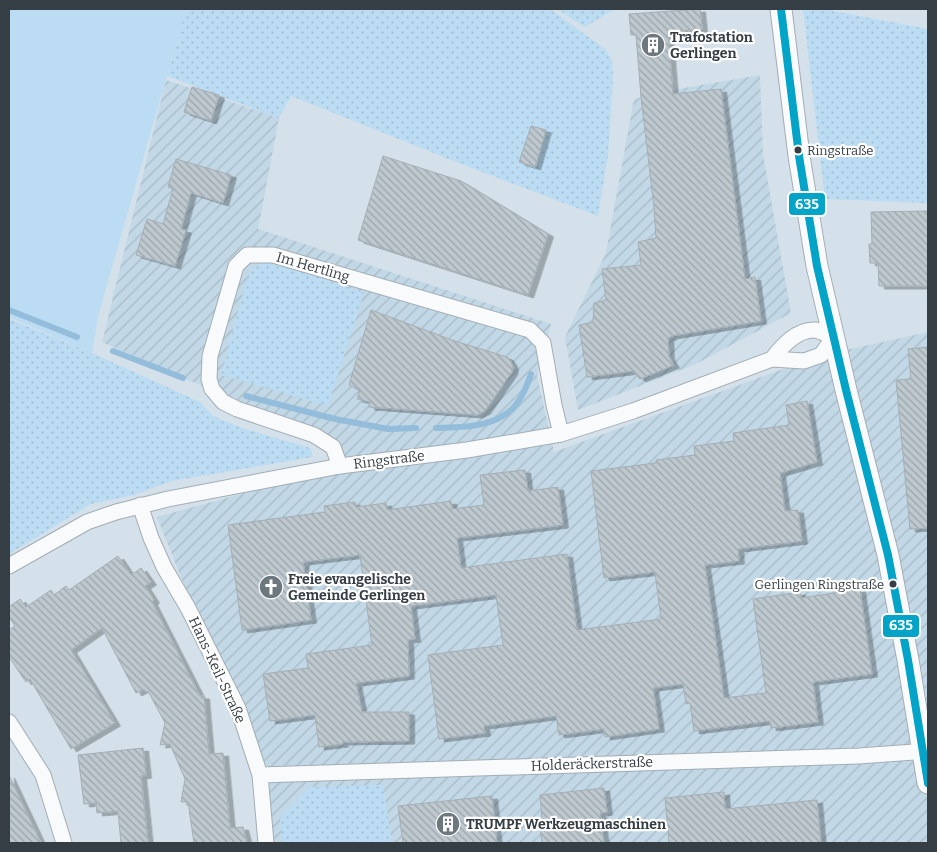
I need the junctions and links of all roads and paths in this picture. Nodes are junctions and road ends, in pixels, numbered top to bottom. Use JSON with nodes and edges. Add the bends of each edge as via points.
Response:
{"nodes":[{"id":1,"x":781,"y":9,"type":"edge"},
{"id":2,"x":834,"y":337,"type":"junction"},
{"id":3,"x":772,"y":359,"type":"junction"},
{"id":4,"x":561,"y":434,"type":"junction"},
{"id":5,"x":340,"y":466,"type":"junction"},
{"id":6,"x":140,"y":505,"type":"junction"},
{"id":7,"x":9,"y":566,"type":"edge"},
{"id":8,"x":9,"y":722,"type":"edge"},
{"id":9,"x":926,"y":752,"type":"edge"},
{"id":10,"x":260,"y":774,"type":"junction"},
{"id":11,"x":928,"y":783,"type":"edge"},
{"id":12,"x":64,"y":843,"type":"edge"},
{"id":13,"x":266,"y":843,"type":"edge"}],
"edges":[{"from":1,"to":2,"type":"main road","via":[[798,156],[817,266]]},
{"from":2,"to":3,"type":"street","name":"Ringstraße","via":[[821,356],[804,361]]},
{"from":2,"to":3,"type":"street","name":"Ringstraße","via":[[814,330],[801,333],[784,344]]},
{"from":2,"to":9,"type":"main road","via":[[888,555]]},
{"from":3,"to":4,"type":"street","name":"Ringstraße"},
{"from":4,"to":5,"type":"street","name":"Ringstraße"},
{"from":4,"to":5,"type":"street","name":"Im Hertling","via":[[543,343],[530,330],[272,255],[247,255],[236,266],[210,356],[212,389],[223,402],[237,409],[314,435],[333,447]]},
{"from":5,"to":6,"type":"street","name":"Ringstraße"},
{"from":6,"to":7,"type":"street","name":"Ringstraße","via":[[87,522]]},
{"from":6,"to":10,"type":"street","name":"Hans-Keil-Straße","via":[[164,567],[238,708]]},
{"from":8,"to":12,"type":"street","via":[[43,775]]},
{"from":9,"to":10,"type":"street","name":"Holderäckerstraße"},
{"from":9,"to":11,"type":"main road"},
{"from":10,"to":13,"type":"street","name":"Hans-Keil-Straße"}]}
